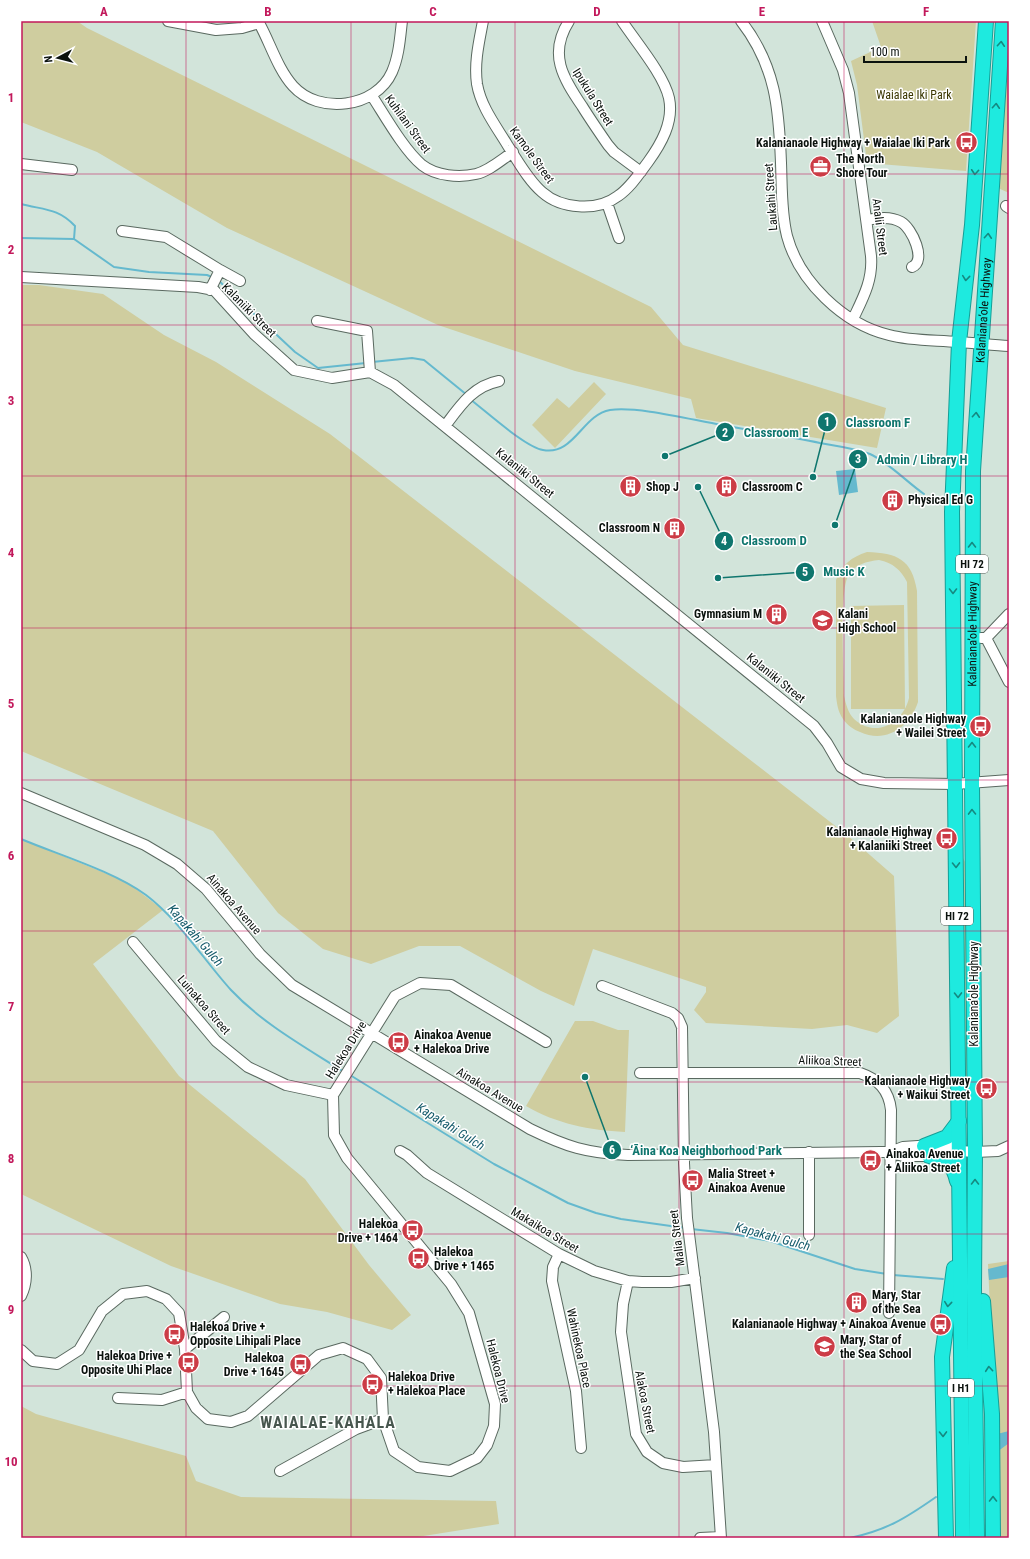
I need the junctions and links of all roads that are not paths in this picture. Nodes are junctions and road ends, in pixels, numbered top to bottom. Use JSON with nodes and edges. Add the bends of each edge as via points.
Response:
{"nodes":[{"id":1,"x":168,"y":21,"type":"edge"},
{"id":2,"x":402,"y":21,"type":"edge"},
{"id":3,"x":483,"y":21,"type":"edge"},
{"id":4,"x":569,"y":21,"type":"edge"},
{"id":5,"x":622,"y":21,"type":"edge"},
{"id":6,"x":741,"y":21,"type":"edge"},
{"id":7,"x":822,"y":21,"type":"edge"},
{"id":8,"x":986,"y":21,"type":"edge"},
{"id":9,"x":1003,"y":21,"type":"edge"},
{"id":10,"x":259,"y":22,"type":"edge"},
{"id":11,"x":372,"y":96,"type":"junction"},
{"id":12,"x":512,"y":152,"type":"junction"},
{"id":13,"x":21,"y":164,"type":"edge"},
{"id":14,"x":72,"y":170,"type":"dead end"},
{"id":15,"x":641,"y":172,"type":"junction"},
{"id":16,"x":607,"y":203,"type":"junction"},
{"id":17,"x":867,"y":220,"type":"junction"},
{"id":18,"x":122,"y":231,"type":"dead end"},
{"id":19,"x":619,"y":238,"type":"dead end"},
{"id":20,"x":912,"y":267,"type":"dead end"},
{"id":21,"x":21,"y":277,"type":"edge"},
{"id":22,"x":215,"y":279,"type":"junction"},
{"id":23,"x":240,"y":281,"type":"dead end"},
{"id":24,"x":853,"y":319,"type":"junction"},
{"id":25,"x":317,"y":321,"type":"dead end"},
{"id":26,"x":959,"y":342,"type":"junction"},
{"id":27,"x":981,"y":345,"type":"junction"},
{"id":28,"x":1009,"y":346,"type":"edge"},
{"id":29,"x":370,"y":372,"type":"junction"},
{"id":30,"x":499,"y":381,"type":"dead end"},
{"id":31,"x":445,"y":426,"type":"junction"},
{"id":32,"x":1009,"y":614,"type":"edge"},
{"id":33,"x":980,"y":638,"type":"junction"},
{"id":34,"x":1009,"y":682,"type":"edge"},
{"id":35,"x":1009,"y":780,"type":"edge"},
{"id":36,"x":955,"y":784,"type":"junction"},
{"id":37,"x":972,"y":784,"type":"junction"},
{"id":38,"x":21,"y":793,"type":"edge"},
{"id":39,"x":133,"y":942,"type":"dead end"},
{"id":40,"x":602,"y":986,"type":"dead end"},
{"id":41,"x":372,"y":1034,"type":"junction"},
{"id":42,"x":546,"y":1042,"type":"dead end"},
{"id":43,"x":640,"y":1073,"type":"dead end"},
{"id":44,"x":683,"y":1074,"type":"junction"},
{"id":45,"x":975,"y":1092,"type":"junction"},
{"id":46,"x":333,"y":1095,"type":"junction"},
{"id":47,"x":959,"y":1123,"type":"junction"},
{"id":48,"x":1009,"y":1146,"type":"edge"},
{"id":49,"x":400,"y":1151,"type":"dead end"},
{"id":50,"x":926,"y":1151,"type":"junction"},
{"id":51,"x":960,"y":1151,"type":"junction"},
{"id":52,"x":809,"y":1152,"type":"junction"},
{"id":53,"x":890,"y":1152,"type":"junction"},
{"id":54,"x":976,"y":1152,"type":"junction"},
{"id":55,"x":684,"y":1153,"type":"junction"},
{"id":56,"x":960,"y":1191,"type":"junction"},
{"id":57,"x":975,"y":1212,"type":"junction"},
{"id":58,"x":809,"y":1235,"type":"dead end"},
{"id":59,"x":960,"y":1238,"type":"junction"},
{"id":60,"x":559,"y":1254,"type":"junction"},
{"id":61,"x":21,"y":1257,"type":"edge"},
{"id":62,"x":695,"y":1278,"type":"junction"},
{"id":63,"x":628,"y":1281,"type":"junction"},
{"id":64,"x":21,"y":1296,"type":"edge"},
{"id":65,"x":889,"y":1312,"type":"dead end"},
{"id":66,"x":224,"y":1317,"type":"dead end"},
{"id":67,"x":185,"y":1349,"type":"junction"},
{"id":68,"x":21,"y":1350,"type":"edge"},
{"id":69,"x":187,"y":1392,"type":"junction"},
{"id":70,"x":118,"y":1398,"type":"dead end"},
{"id":71,"x":383,"y":1419,"type":"junction"},
{"id":72,"x":581,"y":1448,"type":"dead end"},
{"id":73,"x":716,"y":1465,"type":"junction"},
{"id":74,"x":280,"y":1471,"type":"dead end"},
{"id":75,"x":700,"y":1538,"type":"edge"},
{"id":76,"x":721,"y":1538,"type":"edge"},
{"id":77,"x":946,"y":1538,"type":"edge"},
{"id":78,"x":963,"y":1538,"type":"edge"},
{"id":79,"x":977,"y":1538,"type":"edge"},
{"id":80,"x":993,"y":1538,"type":"edge"}],
"edges":[{"from":1,"to":10,"type":"street","via":[[216,30],[242,28]]},
{"from":2,"to":11,"type":"street","via":[[400,48],[392,72],[383,86]]},
{"from":3,"to":12,"type":"street","name":"Kamole Street","via":[[476,65],[478,89],[489,116]]},
{"from":4,"to":15,"type":"street","name":"Ipukula Street","via":[[560,49],[565,80],[608,145]]},
{"from":5,"to":15,"type":"street","via":[[662,80],[669,99],[670,110],[662,142]]},
{"from":6,"to":24,"type":"street","name":"Laukahi Street","via":[[763,56],[777,103],[782,199],[787,236],[794,255],[805,274],[836,307]]},
{"from":7,"to":17,"type":"street","name":"Analii Street","via":[[843,70],[849,93]]},
{"from":8,"to":26,"type":"highway","name":"Kalaniana’ole Highway","number":"HI 72","one_way":true,"via":[[972,225]]},
{"from":27,"to":9,"type":"highway","name":"Kalaniana’ole Highway","number":"HI 72","one_way":true},
{"from":10,"to":11,"type":"street","via":[[283,72],[293,86],[305,96],[316,101],[336,103]]},
{"from":11,"to":12,"type":"street","name":"Kuhilani Street","via":[[410,151],[423,165],[437,172],[457,176],[476,174]]},
{"from":12,"to":16,"type":"street","name":"Kamole Street","via":[[537,187],[548,196],[564,204],[580,206]]},
{"from":13,"to":14,"type":"street"},
{"from":15,"to":16,"type":"street","via":[[626,189]]},
{"from":16,"to":19,"type":"street"},
{"from":17,"to":20,"type":"street","via":[[892,218],[902,222],[910,230],[915,239],[918,259]]},
{"from":17,"to":24,"type":"street","name":"Analii Street","via":[[872,256],[871,276]]},
{"from":18,"to":22,"type":"street","via":[[166,237]]},
{"from":21,"to":22,"type":"street","name":"Kalaniiki Street","via":[[198,287]]},
{"from":22,"to":23,"type":"street"},
{"from":22,"to":29,"type":"street","name":"Kalaniiki Street","via":[[214,290],[254,334],[294,370],[332,378]]},
{"from":24,"to":26,"type":"street","name":"Laukahi Street","via":[[888,335]]},
{"from":25,"to":29,"type":"street","via":[[367,331]]},
{"from":26,"to":27,"type":"street","name":"Laukahi Street"},
{"from":26,"to":36,"type":"highway","name":"Kalaniana’ole Highway","number":"HI 72","one_way":true,"via":[[952,512]]},
{"from":27,"to":28,"type":"street","name":"Laukahi Street"},
{"from":33,"to":27,"type":"highway","name":"Kalaniana’ole Highway","number":"HI 72","one_way":true,"via":[[973,472]]},
{"from":29,"to":31,"type":"street","name":"Kalaniiki Street","via":[[394,385]]},
{"from":30,"to":31,"type":"street","via":[[476,390]]},
{"from":31,"to":36,"type":"street","name":"Kalaniiki Street","via":[[814,726],[841,767],[861,779],[884,783]]},
{"from":32,"to":33,"type":"street"},
{"from":33,"to":34,"type":"street"},
{"from":37,"to":33,"type":"highway","name":"Kalaniana’ole Highway","number":"HI 72","one_way":true},
{"from":35,"to":37,"type":"street","name":"Kalaniiki Street"},
{"from":36,"to":37,"type":"street","name":"Kalaniiki Street"},
{"from":36,"to":47,"type":"highway","name":"Kalaniana’ole Highway","number":"HI 72","one_way":true},
{"from":45,"to":37,"type":"highway","name":"Kalaniana’ole Highway","number":"HI 72","one_way":true},
{"from":38,"to":41,"type":"street","name":"Ainakoa Avenue","via":[[145,845],[177,864],[206,889],[280,976]]},
{"from":39,"to":46,"type":"street","name":"Luinakoa Street","via":[[216,1041],[248,1067],[286,1085]]},
{"from":40,"to":44,"type":"street","name":"Malia Street","via":[[672,1012],[678,1018],[682,1033]]},
{"from":41,"to":42,"type":"street","name":"Halekoa Drive","via":[[395,996],[420,982],[451,985]]},
{"from":41,"to":46,"type":"street","name":"Halekoa Drive"},
{"from":41,"to":55,"type":"street","name":"Ainakoa Avenue","via":[[530,1129],[560,1144],[578,1150],[610,1154]]},
{"from":43,"to":44,"type":"street","name":"Aliikoa Street"},
{"from":44,"to":53,"type":"street","name":"Aliikoa Street","via":[[850,1073],[868,1076],[881,1084],[888,1098],[891,1110]]},
{"from":44,"to":55,"type":"street","name":"Malia Street"},
{"from":45,"to":47,"type":"highway"},
{"from":45,"to":54,"type":"highway","name":"Kalaniana’ole Highway","number":"HI 72"},
{"from":46,"to":71,"type":"street","name":"Halekoa Drive","via":[[334,1136],[347,1158],[451,1284],[469,1313],[495,1404],[494,1426],[487,1445],[477,1458],[450,1471],[418,1467],[394,1451]]},
{"from":47,"to":50,"type":"highway","via":[[947,1137]]},
{"from":47,"to":51,"type":"highway","name":"Kalaniana’ole Highway","number":"HI 72"},
{"from":48,"to":54,"type":"street","name":"Ainakoa Avenue","via":[[998,1151]]},
{"from":49,"to":60,"type":"street","name":"Makaikoa Street","via":[[427,1173]]},
{"from":50,"to":51,"type":"street","name":"Ainakoa Avenue"},
{"from":50,"to":53,"type":"street","name":"Ainakoa Avenue","via":[[903,1156]]},
{"from":50,"to":56,"type":"highway","via":[[949,1163]]},
{"from":51,"to":54,"type":"street","name":"Ainakoa Avenue"},
{"from":51,"to":56,"type":"highway","number":"I H1"},
{"from":52,"to":53,"type":"street","name":"Ainakoa Avenue"},
{"from":52,"to":55,"type":"street","name":"Ainakoa Avenue"},
{"from":52,"to":58,"type":"street"},
{"from":53,"to":65,"type":"street","name":"Aliikoa Street"},
{"from":57,"to":54,"type":"highway","number":"I H1","one_way":true},
{"from":55,"to":62,"type":"street","name":"Malia Street","via":[[687,1218]]},
{"from":56,"to":59,"type":"highway","number":"I H1"},
{"from":57,"to":79,"type":"highway","number":"I H1"},
{"from":80,"to":57,"type":"highway","one_way":true,"via":[[992,1414]]},
{"from":59,"to":77,"type":"highway","one_way":true,"via":[[950,1290],[942,1357]]},
{"from":59,"to":78,"type":"highway","number":"I H1"},
{"from":60,"to":63,"type":"street","name":"Makaikoa Street","via":[[594,1272]]},
{"from":60,"to":72,"type":"street","name":"Wahinekoa Place","via":[[553,1267],[552,1281],[576,1391]]},
{"from":61,"to":64,"type":"street","via":[[25,1264],[25,1287]]},
{"from":62,"to":63,"type":"street","name":"Makaikoa Street","via":[[658,1283]]},
{"from":62,"to":73,"type":"street","name":"Malia Street"},
{"from":63,"to":73,"type":"street","name":"Alakoa Street","via":[[621,1332],[636,1434],[647,1452],[663,1463],[683,1468]]},
{"from":66,"to":67,"type":"street"},
{"from":67,"to":68,"type":"street","name":"Halekoa Drive","via":[[179,1313],[166,1299],[147,1292],[123,1294],[102,1311],[79,1350],[58,1364],[33,1361]]},
{"from":67,"to":69,"type":"street","name":"Halekoa Drive"},
{"from":69,"to":70,"type":"street","via":[[162,1400]]},
{"from":69,"to":71,"type":"street","name":"Halekoa Drive","via":[[196,1408],[208,1419],[231,1422],[248,1416],[319,1355],[343,1348],[367,1359],[381,1378]]},
{"from":71,"to":74,"type":"street","via":[[356,1429]]},
{"from":73,"to":76,"type":"street","name":"Malia Street"},
{"from":75,"to":76,"type":"street"}]}
